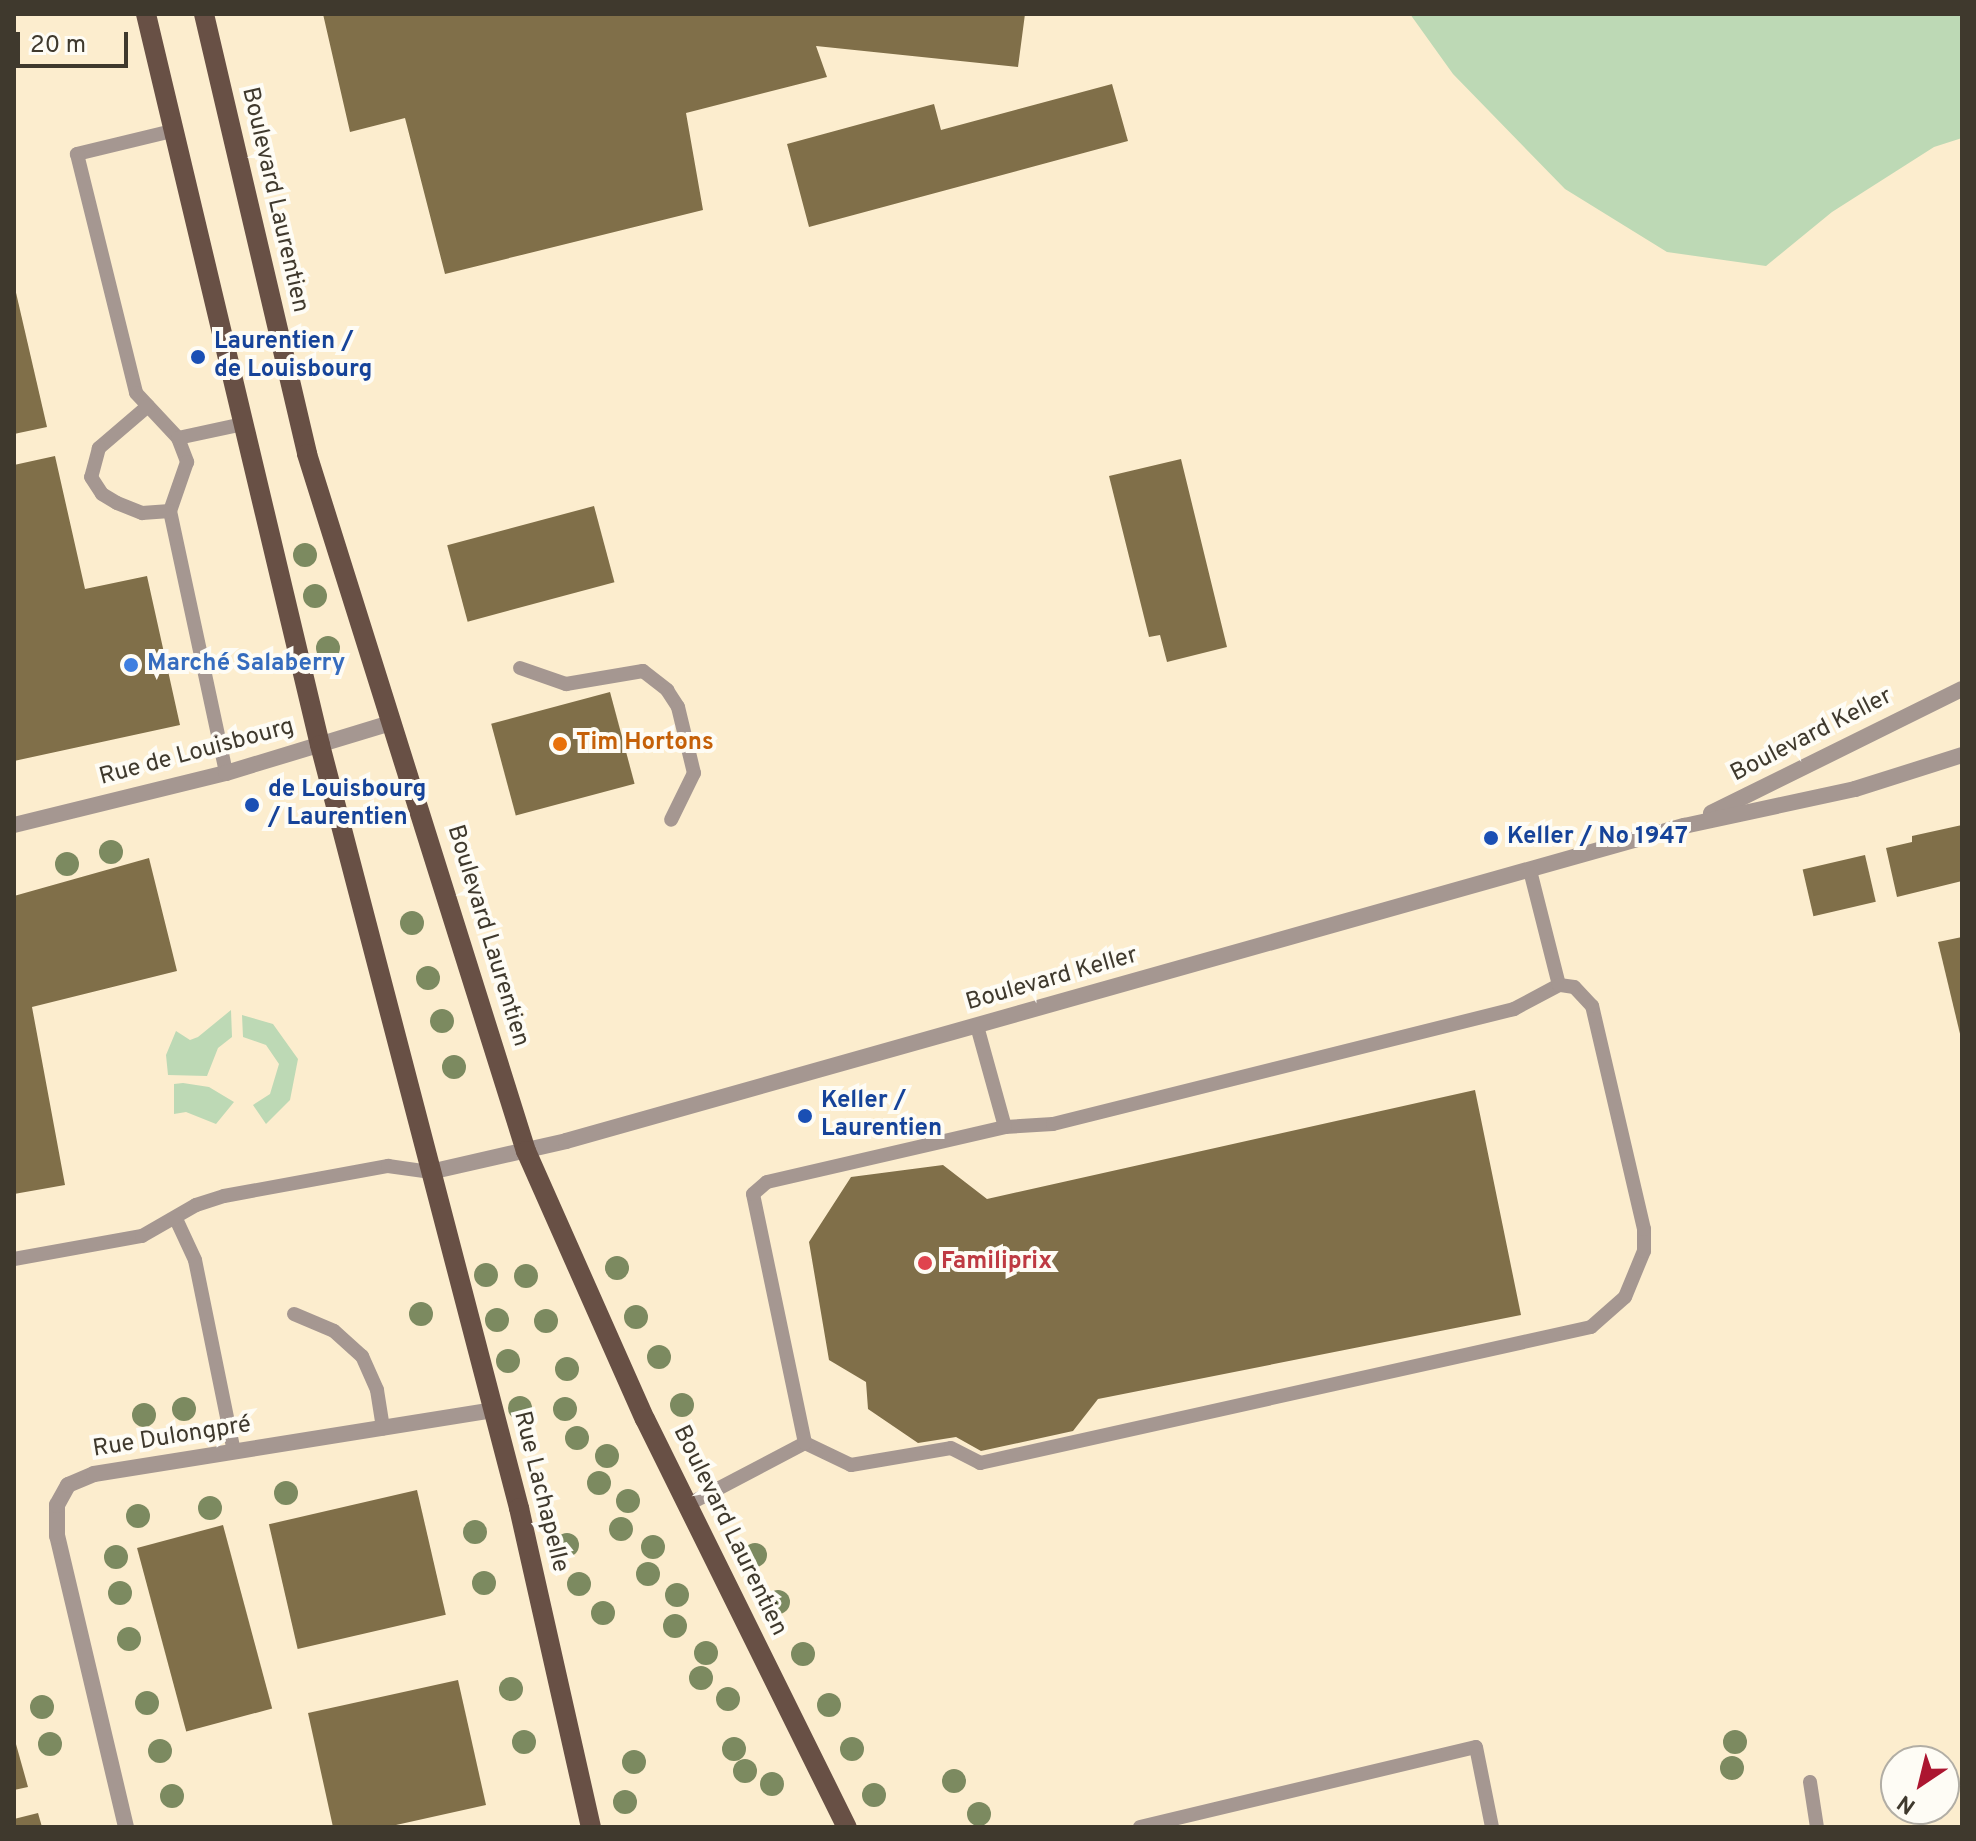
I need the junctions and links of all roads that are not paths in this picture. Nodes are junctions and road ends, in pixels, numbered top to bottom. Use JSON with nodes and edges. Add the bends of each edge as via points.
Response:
{"nodes":[{"id":1,"x":146,"y":14,"type":"edge"},
{"id":2,"x":204,"y":14,"type":"edge"},
{"id":3,"x":172,"y":131,"type":"junction"},
{"id":4,"x":148,"y":406,"type":"junction"},
{"id":5,"x":243,"y":424,"type":"junction"},
{"id":6,"x":178,"y":438,"type":"junction"},
{"id":7,"x":170,"y":511,"type":"junction"},
{"id":8,"x":520,"y":668,"type":"dead end"},
{"id":9,"x":1962,"y":689,"type":"edge"},
{"id":10,"x":391,"y":723,"type":"junction"},
{"id":11,"x":320,"y":745,"type":"junction"},
{"id":12,"x":1962,"y":755,"type":"edge"},
{"id":13,"x":226,"y":773,"type":"junction"},
{"id":14,"x":671,"y":820,"type":"dead end"},
{"id":15,"x":14,"y":825,"type":"edge"},
{"id":16,"x":1684,"y":826,"type":"junction"},
{"id":17,"x":1530,"y":870,"type":"junction"},
{"id":18,"x":1559,"y":985,"type":"junction"},
{"id":19,"x":977,"y":1026,"type":"junction"},
{"id":20,"x":1005,"y":1127,"type":"junction"},
{"id":21,"x":526,"y":1151,"type":"junction"},
{"id":22,"x":430,"y":1172,"type":"junction"},
{"id":23,"x":176,"y":1219,"type":"junction"},
{"id":24,"x":14,"y":1259,"type":"edge"},
{"id":25,"x":294,"y":1314,"type":"dead end"},
{"id":26,"x":493,"y":1410,"type":"junction"},
{"id":27,"x":383,"y":1429,"type":"junction"},
{"id":28,"x":805,"y":1443,"type":"junction"},
{"id":29,"x":234,"y":1451,"type":"junction"},
{"id":30,"x":687,"y":1505,"type":"junction"},
{"id":31,"x":1810,"y":1782,"type":"dead end"},
{"id":32,"x":126,"y":1827,"type":"edge"},
{"id":33,"x":591,"y":1827,"type":"edge"},
{"id":34,"x":847,"y":1827,"type":"edge"},
{"id":35,"x":1140,"y":1827,"type":"edge"},
{"id":36,"x":1492,"y":1827,"type":"edge"},
{"id":37,"x":1817,"y":1827,"type":"edge"}],
"edges":[{"from":1,"to":3,"type":"main road"},
{"from":2,"to":10,"type":"main road","name":"Boulevard Laurentien","via":[[307,454]]},
{"from":3,"to":4,"type":"lane","via":[[77,154],[136,393]]},
{"from":3,"to":5,"type":"main road"},
{"from":4,"to":6,"type":"lane"},
{"from":4,"to":7,"type":"lane","via":[[99,448],[91,477],[102,494],[117,503],[142,513]]},
{"from":5,"to":6,"type":"lane"},
{"from":5,"to":11,"type":"main road"},
{"from":6,"to":7,"type":"lane","via":[[187,462]]},
{"from":7,"to":13,"type":"lane"},
{"from":8,"to":14,"type":"lane","via":[[566,684],[643,671],[667,690],[678,707],[694,773]]},
{"from":9,"to":16,"type":"street","name":"Boulevard Keller"},
{"from":10,"to":11,"type":"street","name":"Rue de Louisbourg"},
{"from":10,"to":21,"type":"main road","name":"Boulevard Laurentien"},
{"from":11,"to":13,"type":"street","name":"Rue de Louisbourg"},
{"from":11,"to":22,"type":"main road"},
{"from":12,"to":16,"type":"street","name":"Boulevard Keller","via":[[1855,789]]},
{"from":13,"to":15,"type":"street","name":"Rue de Louisbourg"},
{"from":16,"to":17,"type":"street","name":"Boulevard Keller"},
{"from":17,"to":18,"type":"lane"},
{"from":17,"to":19,"type":"street","name":"Boulevard Keller"},
{"from":18,"to":20,"type":"lane","via":[[1499,1016],[1053,1124]]},
{"from":18,"to":28,"type":"lane","via":[[1574,987],[1592,1006],[1644,1229],[1644,1251],[1629,1290],[1591,1327],[980,1463],[951,1448],[851,1465]]},
{"from":19,"to":20,"type":"lane"},
{"from":19,"to":21,"type":"street","name":"Boulevard Keller"},
{"from":20,"to":28,"type":"lane","via":[[767,1182],[753,1194]]},
{"from":21,"to":22,"type":"street","name":"Boulevard Keller"},
{"from":21,"to":30,"type":"main road","name":"Boulevard Laurentien"},
{"from":22,"to":23,"type":"lane","via":[[388,1166],[224,1196]]},
{"from":22,"to":26,"type":"main road","name":"Rue Lachapelle"},
{"from":23,"to":24,"type":"lane","via":[[142,1236]]},
{"from":23,"to":29,"type":"lane","via":[[195,1260]]},
{"from":25,"to":27,"type":"lane","via":[[334,1331],[362,1356],[377,1390]]},
{"from":26,"to":27,"type":"street","name":"Rue Dulongpré"},
{"from":26,"to":33,"type":"main road","name":"Rue Lachapelle"},
{"from":27,"to":29,"type":"street","name":"Rue Dulongpré"},
{"from":28,"to":30,"type":"lane"},
{"from":29,"to":32,"type":"street","name":"Rue Dulongpré","via":[[78,1478],[57,1505],[61,1556]]},
{"from":30,"to":34,"type":"main road","name":"Boulevard Laurentien"},
{"from":31,"to":37,"type":"lane"},
{"from":35,"to":36,"type":"lane","via":[[1476,1747]]}]}
